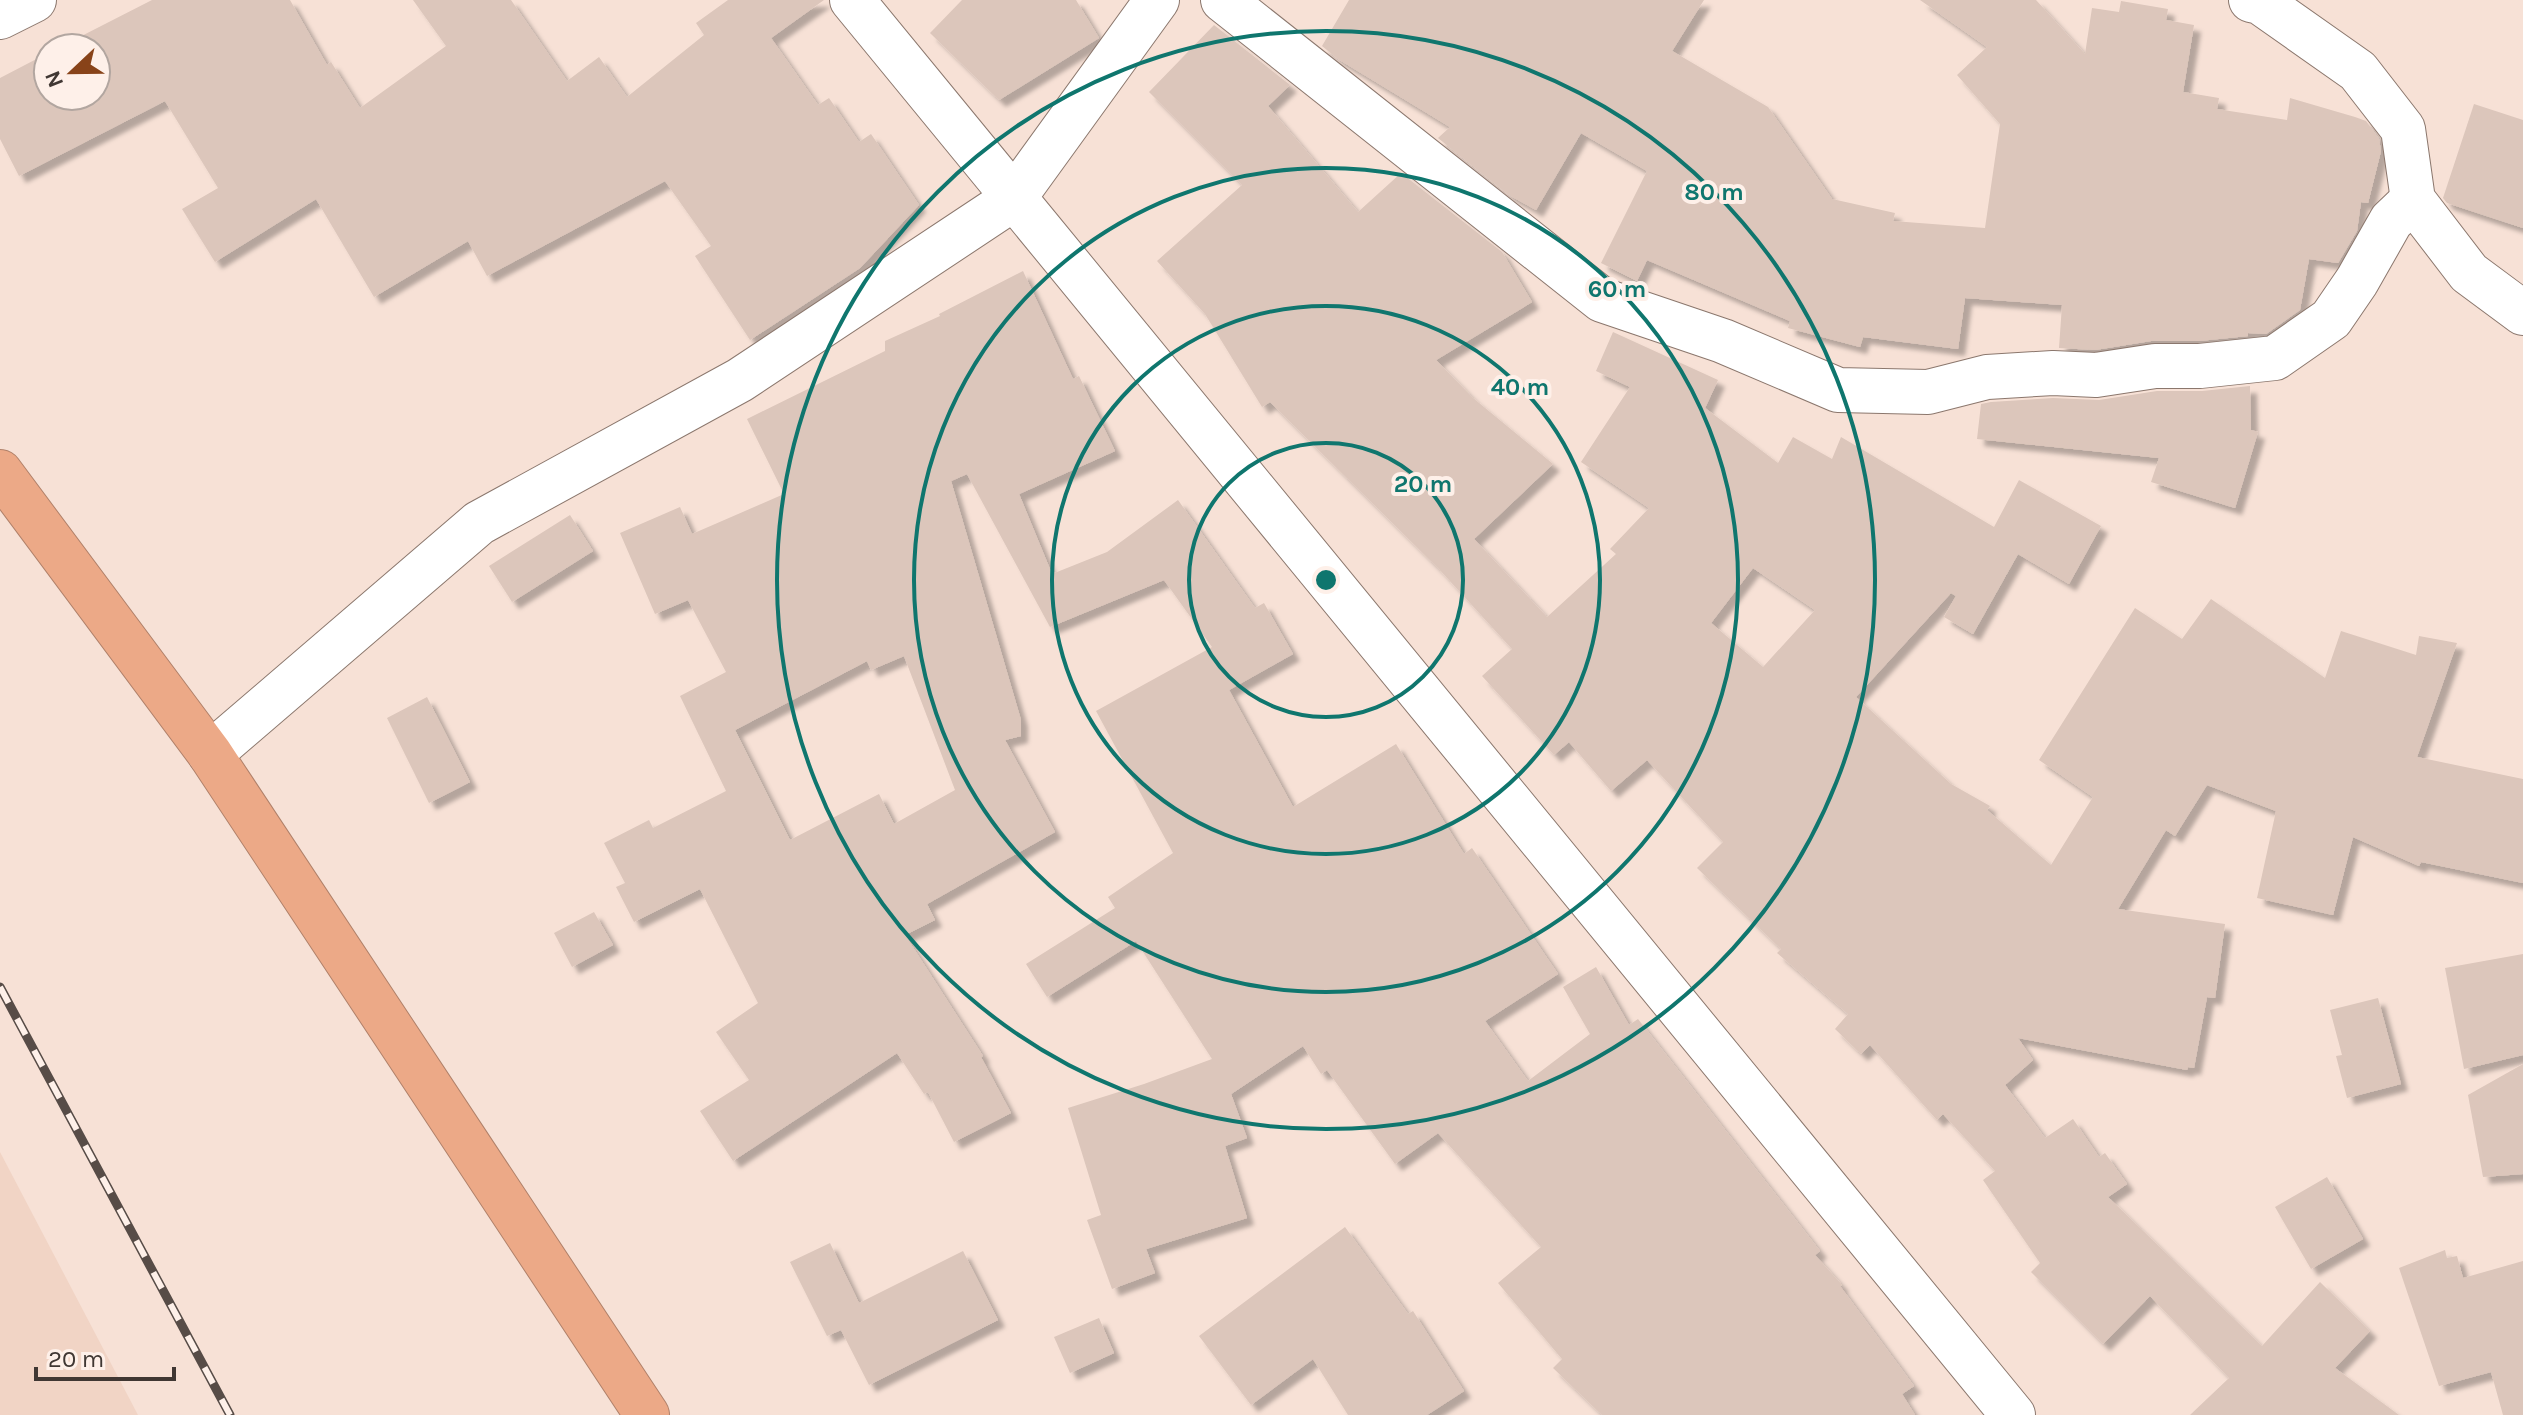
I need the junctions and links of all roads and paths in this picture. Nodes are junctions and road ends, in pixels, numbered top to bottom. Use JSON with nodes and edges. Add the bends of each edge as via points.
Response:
{"nodes":[{"id":1,"x":34,"y":0,"type":"edge"},
{"id":2,"x":852,"y":0,"type":"edge"},
{"id":3,"x":1157,"y":0,"type":"edge"},
{"id":4,"x":1223,"y":0,"type":"edge"},
{"id":5,"x":2251,"y":0,"type":"edge"},
{"id":6,"x":0,"y":17,"type":"edge"},
{"id":7,"x":1013,"y":199,"type":"junction"},
{"id":8,"x":2413,"y":200,"type":"junction"},
{"id":9,"x":2523,"y":313,"type":"edge"},
{"id":10,"x":0,"y":472,"type":"edge"},
{"id":11,"x":210,"y":754,"type":"junction"},
{"id":12,"x":647,"y":1415,"type":"edge"},
{"id":13,"x":2013,"y":1415,"type":"edge"}],
"edges":[{"from":1,"to":6,"type":"street"},
{"from":2,"to":7,"type":"street"},
{"from":3,"to":7,"type":"street"},
{"from":4,"to":8,"type":"street","via":[[1602,300],[1723,341],[1838,390],[1928,392],[1987,377],[2096,375],[2275,358],[2331,319],[2391,221]]},
{"from":5,"to":8,"type":"street","via":[[2358,71],[2403,129]]},
{"from":7,"to":11,"type":"street","via":[[740,380],[479,523]]},
{"from":7,"to":13,"type":"street"},
{"from":8,"to":9,"type":"street","via":[[2469,273]]},
{"from":10,"to":11,"type":"highway"},
{"from":11,"to":12,"type":"highway"}]}
